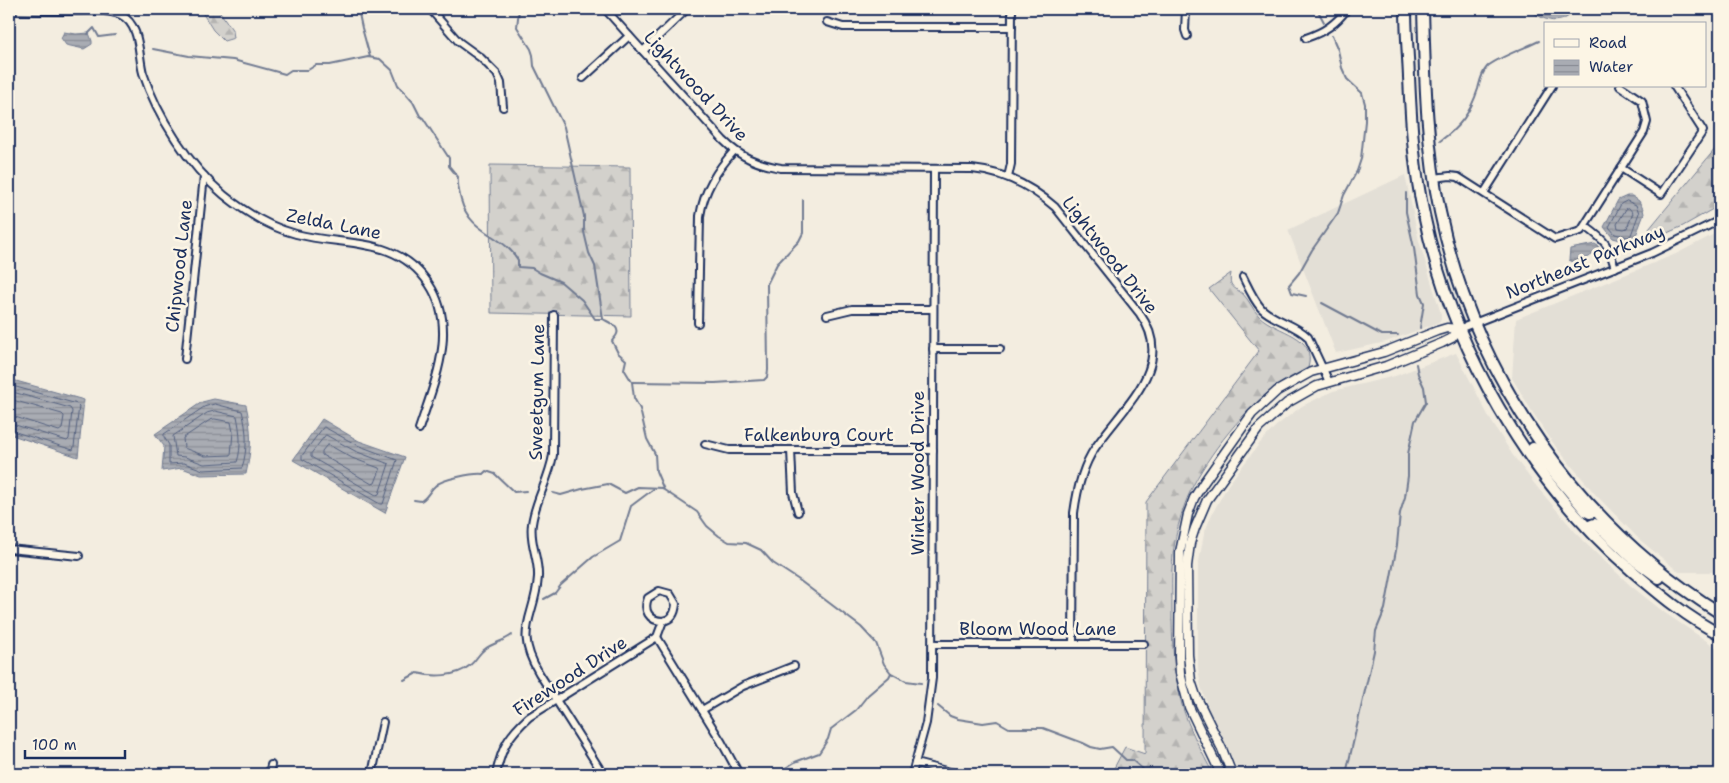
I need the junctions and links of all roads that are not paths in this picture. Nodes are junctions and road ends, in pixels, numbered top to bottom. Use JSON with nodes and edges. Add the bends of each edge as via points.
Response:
{"nodes":[{"id":1,"x":430,"y":9,"type":"edge"},
{"id":2,"x":605,"y":9,"type":"edge"},
{"id":3,"x":688,"y":9,"type":"edge"},
{"id":4,"x":1012,"y":9,"type":"edge"},
{"id":5,"x":1186,"y":9,"type":"edge"},
{"id":6,"x":1347,"y":9,"type":"edge"},
{"id":7,"x":1406,"y":9,"type":"edge"},
{"id":8,"x":1422,"y":9,"type":"edge"},
{"id":9,"x":9,"y":10,"type":"edge"},
{"id":10,"x":827,"y":22,"type":"dead end"},
{"id":11,"x":1012,"y":27,"type":"junction"},
{"id":12,"x":629,"y":36,"type":"junction"},
{"id":13,"x":1187,"y":36,"type":"dead end"},
{"id":14,"x":1306,"y":38,"type":"dead end"},
{"id":15,"x":643,"y":51,"type":"junction"},
{"id":16,"x":583,"y":78,"type":"dead end"},
{"id":17,"x":1551,"y":88,"type":"edge"},
{"id":18,"x":1623,"y":88,"type":"edge"},
{"id":19,"x":1675,"y":88,"type":"edge"},
{"id":20,"x":503,"y":107,"type":"dead end"},
{"id":21,"x":734,"y":151,"type":"junction"},
{"id":22,"x":1621,"y":168,"type":"junction"},
{"id":23,"x":934,"y":169,"type":"junction"},
{"id":24,"x":204,"y":176,"type":"junction"},
{"id":25,"x":1008,"y":177,"type":"junction"},
{"id":26,"x":1434,"y":178,"type":"junction"},
{"id":27,"x":1484,"y":192,"type":"junction"},
{"id":28,"x":1720,"y":220,"type":"edge"},
{"id":29,"x":1585,"y":226,"type":"junction"},
{"id":30,"x":1615,"y":268,"type":"junction"},
{"id":31,"x":1243,"y":277,"type":"dead end"},
{"id":32,"x":933,"y":309,"type":"junction"},
{"id":33,"x":554,"y":315,"type":"dead end"},
{"id":34,"x":828,"y":315,"type":"dead end"},
{"id":35,"x":698,"y":323,"type":"dead end"},
{"id":36,"x":1474,"y":323,"type":"junction"},
{"id":37,"x":1460,"y":328,"type":"junction"},
{"id":38,"x":933,"y":349,"type":"junction"},
{"id":39,"x":1000,"y":349,"type":"dead end"},
{"id":40,"x":185,"y":360,"type":"dead end"},
{"id":41,"x":1324,"y":368,"type":"junction"},
{"id":42,"x":1329,"y":382,"type":"junction"},
{"id":43,"x":420,"y":429,"type":"dead end"},
{"id":44,"x":1517,"y":435,"type":"junction"},
{"id":45,"x":705,"y":444,"type":"dead end"},
{"id":46,"x":791,"y":450,"type":"junction"},
{"id":47,"x":933,"y":450,"type":"junction"},
{"id":48,"x":1596,"y":511,"type":"junction"},
{"id":49,"x":798,"y":512,"type":"dead end"},
{"id":50,"x":1587,"y":528,"type":"junction"},
{"id":51,"x":9,"y":549,"type":"edge"},
{"id":52,"x":79,"y":556,"type":"dead end"},
{"id":53,"x":1681,"y":587,"type":"junction"},
{"id":54,"x":1720,"y":613,"type":"edge"},
{"id":55,"x":663,"y":621,"type":"junction"},
{"id":56,"x":1720,"y":634,"type":"edge"},
{"id":57,"x":657,"y":637,"type":"junction"},
{"id":58,"x":933,"y":644,"type":"junction"},
{"id":59,"x":1073,"y":644,"type":"junction"},
{"id":60,"x":1144,"y":644,"type":"dead end"},
{"id":61,"x":794,"y":666,"type":"dead end"},
{"id":62,"x":556,"y":700,"type":"junction"},
{"id":63,"x":702,"y":710,"type":"junction"},
{"id":64,"x":383,"y":722,"type":"dead end"},
{"id":65,"x":915,"y":763,"type":"junction"},
{"id":66,"x":272,"y":765,"type":"dead end"},
{"id":67,"x":269,"y":774,"type":"edge"},
{"id":68,"x":372,"y":774,"type":"edge"},
{"id":69,"x":496,"y":774,"type":"edge"},
{"id":70,"x":603,"y":774,"type":"edge"},
{"id":71,"x":739,"y":774,"type":"edge"},
{"id":72,"x":912,"y":774,"type":"edge"},
{"id":73,"x":958,"y":774,"type":"edge"},
{"id":74,"x":1221,"y":774,"type":"edge"},
{"id":75,"x":1232,"y":774,"type":"edge"}],
"edges":[{"from":1,"to":20,"type":"street","via":[[460,42],[497,74],[502,83]]},
{"from":2,"to":12,"type":"street","name":"Lightwood Drive"},
{"from":3,"to":15,"type":"street"},
{"from":4,"to":11,"type":"street"},
{"from":5,"to":13,"type":"street"},
{"from":6,"to":14,"type":"street","via":[[1332,25]]},
{"from":7,"to":37,"type":"main road","via":[[1411,114],[1420,197],[1432,250]]},
{"from":8,"to":26,"type":"main road"},
{"from":9,"to":24,"type":"street","name":"Zelda Lane","via":[[108,12],[124,16],[134,29],[143,74],[161,113]]},
{"from":10,"to":11,"type":"street","via":[[843,27]]},
{"from":11,"to":25,"type":"street","via":[[1011,164]]},
{"from":12,"to":15,"type":"street","name":"Lightwood Drive"},
{"from":12,"to":16,"type":"street"},
{"from":15,"to":21,"type":"street","name":"Lightwood Drive"},
{"from":17,"to":27,"type":"street"},
{"from":18,"to":22,"type":"street","via":[[1642,101],[1647,122]]},
{"from":19,"to":22,"type":"street","via":[[1703,131],[1661,194]]},
{"from":21,"to":23,"type":"street","name":"Lightwood Drive","via":[[754,162],[781,168]]},
{"from":21,"to":35,"type":"street","via":[[710,183],[700,216]]},
{"from":22,"to":29,"type":"street"},
{"from":23,"to":25,"type":"street","name":"Lightwood Drive","via":[[982,170]]},
{"from":23,"to":32,"type":"street","name":"Winter Wood Drive"},
{"from":24,"to":40,"type":"street","name":"Chipwood Lane"},
{"from":24,"to":43,"type":"street","name":"Zelda Lane","via":[[236,204],[274,227],[308,236],[377,246],[402,257],[419,271],[436,297],[444,340]]},
{"from":25,"to":59,"type":"street","name":"Lightwood Drive","via":[[1039,194],[1062,215],[1140,314],[1152,340],[1152,363],[1145,380],[1095,448],[1078,489],[1074,513]]},
{"from":26,"to":27,"type":"street","via":[[1458,177]]},
{"from":26,"to":36,"type":"main road","via":[[1447,244]]},
{"from":27,"to":29,"type":"street","via":[[1555,239],[1581,231]]},
{"from":28,"to":30,"type":"street","name":"Northeast Parkway"},
{"from":29,"to":30,"type":"street","via":[[1602,238],[1610,250]]},
{"from":30,"to":36,"type":"street","name":"Northeast Parkway"},
{"from":31,"to":41,"type":"street","via":[[1261,307],[1308,337]]},
{"from":32,"to":34,"type":"street","via":[[852,309]]},
{"from":32,"to":38,"type":"street","name":"Winter Wood Drive"},
{"from":33,"to":62,"type":"street","name":"Sweetgum Lane","via":[[553,455],[531,526],[538,576],[526,636],[533,662]]},
{"from":36,"to":37,"type":"street","name":"Northeast Parkway"},
{"from":36,"to":48,"type":"main road","via":[[1510,398],[1561,470]]},
{"from":37,"to":41,"type":"street","name":"Northeast Parkway","via":[[1447,328],[1384,352]]},
{"from":37,"to":42,"type":"street","name":"Northeast Parkway","via":[[1452,338],[1407,358]]},
{"from":37,"to":44,"type":"main road","via":[[1483,380]]},
{"from":38,"to":39,"type":"street"},
{"from":38,"to":47,"type":"street","name":"Winter Wood Drive"},
{"from":41,"to":42,"type":"street"},
{"from":41,"to":74,"type":"street","name":"Northeast Parkway","via":[[1277,391],[1252,414],[1199,490],[1188,514],[1180,552],[1180,673],[1189,707]]},
{"from":42,"to":75,"type":"street","name":"Northeast Parkway","via":[[1299,395],[1259,428],[1207,500],[1190,543],[1187,566],[1191,681]]},
{"from":44,"to":48,"type":"main road","via":[[1586,511]]},
{"from":44,"to":50,"type":"main road"},
{"from":45,"to":46,"type":"street","name":"Falkenburg Court","via":[[730,450]]},
{"from":46,"to":47,"type":"street","name":"Falkenburg Court"},
{"from":46,"to":49,"type":"street","via":[[793,493]]},
{"from":47,"to":58,"type":"street","name":"Winter Wood Drive"},
{"from":48,"to":53,"type":"main road"},
{"from":50,"to":53,"type":"main road","via":[[1594,524],[1599,526],[1636,561],[1661,579]]},
{"from":50,"to":56,"type":"main road","via":[[1644,581]]},
{"from":51,"to":52,"type":"street"},
{"from":53,"to":54,"type":"main road"},
{"from":55,"to":55,"type":"street","via":[[674,615],[676,604],[670,594],[659,591],[648,598],[646,606],[650,617]]},
{"from":55,"to":57,"type":"street"},
{"from":57,"to":62,"type":"street","name":"Firewood Drive"},
{"from":57,"to":63,"type":"street"},
{"from":58,"to":59,"type":"street","name":"Bloom Wood Lane"},
{"from":58,"to":65,"type":"street","name":"Winter Wood Drive","via":[[929,707]]},
{"from":59,"to":60,"type":"street","name":"Bloom Wood Lane"},
{"from":61,"to":63,"type":"street","via":[[743,686]]},
{"from":62,"to":69,"type":"street","name":"Firewood Drive","via":[[528,717],[514,731],[500,756]]},
{"from":62,"to":70,"type":"street","name":"Sweetgum Lane"},
{"from":63,"to":71,"type":"street"},
{"from":64,"to":68,"type":"street"},
{"from":65,"to":72,"type":"street","name":"Winter Wood Drive"},
{"from":65,"to":73,"type":"street"},
{"from":66,"to":67,"type":"street"}]}
